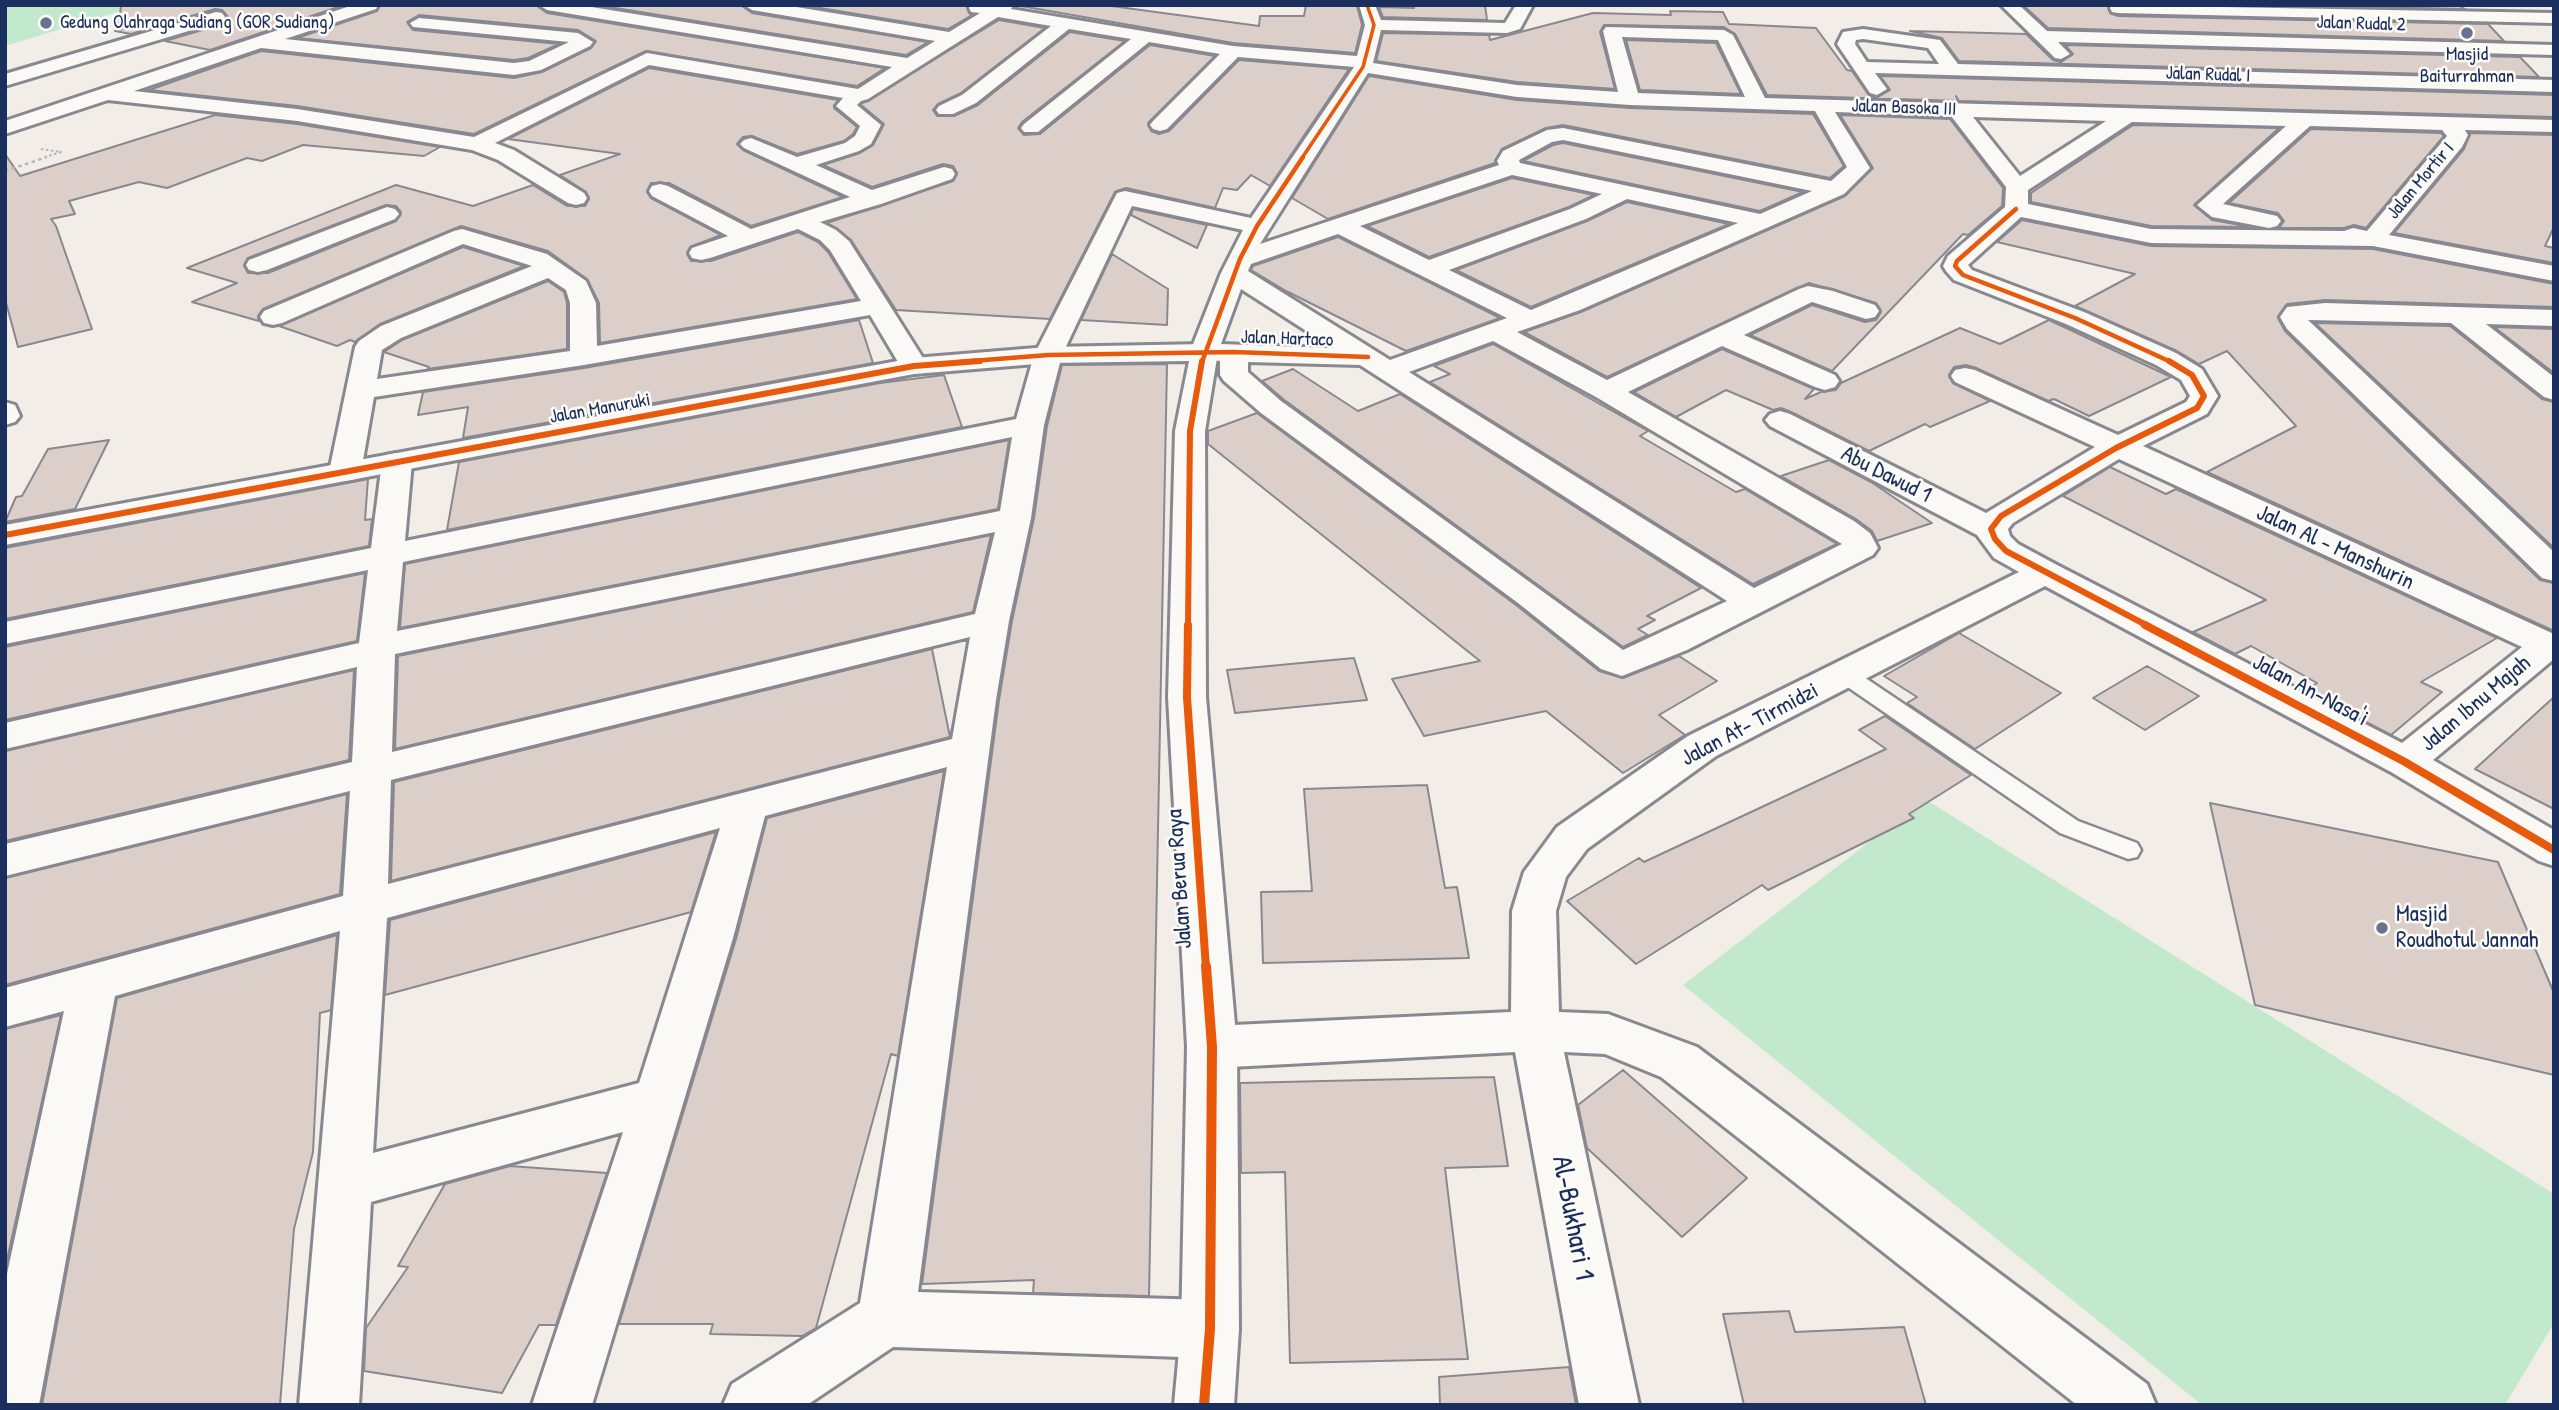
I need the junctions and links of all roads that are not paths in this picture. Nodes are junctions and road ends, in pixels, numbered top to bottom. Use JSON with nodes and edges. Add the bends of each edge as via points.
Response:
{"nodes":[{"id":1,"x":370,"y":5,"type":"edge"},
{"id":2,"x":547,"y":5,"type":"edge"},
{"id":3,"x":621,"y":5,"type":"edge"},
{"id":4,"x":752,"y":5,"type":"edge"},
{"id":5,"x":960,"y":5,"type":"edge"},
{"id":6,"x":1525,"y":5,"type":"edge"},
{"id":7,"x":2009,"y":5,"type":"edge"},
{"id":8,"x":2116,"y":6,"type":"edge"},
{"id":9,"x":460,"y":8,"type":"dead end"},
{"id":10,"x":1000,"y":8,"type":"edge"},
{"id":11,"x":2384,"y":10,"type":"edge"},
{"id":12,"x":601,"y":12,"type":"junction"},
{"id":13,"x":1371,"y":15,"type":"edge"},
{"id":14,"x":216,"y":17,"type":"dead end"},
{"id":15,"x":2554,"y":19,"type":"edge"},
{"id":16,"x":1065,"y":23,"type":"junction"},
{"id":17,"x":708,"y":32,"type":"junction"},
{"id":18,"x":2042,"y":36,"type":"junction"},
{"id":19,"x":382,"y":37,"type":"dead end"},
{"id":20,"x":1145,"y":37,"type":"junction"},
{"id":21,"x":951,"y":38,"type":"junction"},
{"id":22,"x":2152,"y":39,"type":"junction"},
{"id":23,"x":260,"y":42,"type":"junction"},
{"id":24,"x":2448,"y":48,"type":"junction"},
{"id":25,"x":2554,"y":50,"type":"edge"},
{"id":26,"x":344,"y":51,"type":"junction"},
{"id":27,"x":1233,"y":51,"type":"junction"},
{"id":28,"x":100,"y":52,"type":"junction"},
{"id":29,"x":647,"y":59,"type":"junction"},
{"id":30,"x":192,"y":64,"type":"junction"},
{"id":31,"x":907,"y":64,"type":"junction"},
{"id":32,"x":1363,"y":64,"type":"junction"},
{"id":33,"x":1861,"y":67,"type":"junction"},
{"id":34,"x":1952,"y":69,"type":"junction"},
{"id":35,"x":2081,"y":72,"type":"junction"},
{"id":36,"x":5,"y":79,"type":"edge"},
{"id":37,"x":2514,"y":85,"type":"junction"},
{"id":38,"x":2554,"y":86,"type":"edge"},
{"id":39,"x":107,"y":94,"type":"junction"},
{"id":40,"x":852,"y":99,"type":"dead end"},
{"id":41,"x":1630,"y":99,"type":"junction"},
{"id":42,"x":1701,"y":102,"type":"junction"},
{"id":43,"x":1758,"y":103,"type":"junction"},
{"id":44,"x":1822,"y":105,"type":"junction"},
{"id":45,"x":1890,"y":107,"type":"junction"},
{"id":46,"x":946,"y":110,"type":"dead end"},
{"id":47,"x":1957,"y":110,"type":"junction"},
{"id":48,"x":2129,"y":116,"type":"junction"},
{"id":49,"x":2306,"y":119,"type":"junction"},
{"id":50,"x":2447,"y":122,"type":"junction"},
{"id":51,"x":1709,"y":124,"type":"dead end"},
{"id":52,"x":1160,"y":125,"type":"dead end"},
{"id":53,"x":2554,"y":126,"type":"edge"},
{"id":54,"x":5,"y":128,"type":"edge"},
{"id":55,"x":1031,"y":128,"type":"dead end"},
{"id":56,"x":477,"y":144,"type":"junction"},
{"id":57,"x":751,"y":144,"type":"dead end"},
{"id":58,"x":796,"y":164,"type":"junction"},
{"id":59,"x":1511,"y":168,"type":"junction"},
{"id":60,"x":944,"y":173,"type":"dead end"},
{"id":61,"x":1836,"y":188,"type":"junction"},
{"id":62,"x":660,"y":191,"type":"dead end"},
{"id":63,"x":1627,"y":191,"type":"junction"},
{"id":64,"x":576,"y":198,"type":"dead end"},
{"id":65,"x":873,"y":199,"type":"junction"},
{"id":66,"x":2014,"y":203,"type":"junction"},
{"id":67,"x":1762,"y":221,"type":"junction"},
{"id":68,"x":801,"y":222,"type":"junction"},
{"id":69,"x":1343,"y":227,"type":"junction"},
{"id":70,"x":462,"y":236,"type":"junction"},
{"id":71,"x":748,"y":237,"type":"junction"},
{"id":72,"x":2373,"y":239,"type":"junction"},
{"id":73,"x":701,"y":253,"type":"dead end"},
{"id":74,"x":1244,"y":253,"type":"junction"},
{"id":75,"x":258,"y":265,"type":"dead end"},
{"id":76,"x":550,"y":268,"type":"junction"},
{"id":77,"x":1427,"y":269,"type":"junction"},
{"id":78,"x":2554,"y":274,"type":"edge"},
{"id":79,"x":878,"y":306,"type":"junction"},
{"id":80,"x":1866,"y":311,"type":"dead end"},
{"id":81,"x":2458,"y":315,"type":"junction"},
{"id":82,"x":272,"y":317,"type":"dead end"},
{"id":83,"x":1527,"y":318,"type":"junction"},
{"id":84,"x":2554,"y":318,"type":"edge"},
{"id":85,"x":1493,"y":330,"type":"junction"},
{"id":86,"x":1721,"y":335,"type":"junction"},
{"id":87,"x":1219,"y":352,"type":"junction"},
{"id":88,"x":1048,"y":355,"type":"junction"},
{"id":89,"x":584,"y":357,"type":"junction"},
{"id":90,"x":1377,"y":364,"type":"junction"},
{"id":91,"x":914,"y":366,"type":"junction"},
{"id":92,"x":1965,"y":376,"type":"dead end"},
{"id":93,"x":1825,"y":381,"type":"dead end"},
{"id":94,"x":363,"y":390,"type":"junction"},
{"id":95,"x":1606,"y":391,"type":"junction"},
{"id":96,"x":2554,"y":391,"type":"edge"},
{"id":97,"x":1780,"y":420,"type":"dead end"},
{"id":98,"x":1029,"y":425,"type":"junction"},
{"id":99,"x":2116,"y":448,"type":"junction"},
{"id":100,"x":397,"y":462,"type":"junction"},
{"id":101,"x":345,"y":472,"type":"junction"},
{"id":102,"x":1016,"y":518,"type":"junction"},
{"id":103,"x":1991,"y":529,"type":"junction"},
{"id":104,"x":5,"y":535,"type":"edge"},
{"id":105,"x":387,"y":554,"type":"junction"},
{"id":106,"x":2554,"y":571,"type":"edge"},
{"id":107,"x":2045,"y":572,"type":"junction"},
{"id":108,"x":1752,"y":602,"type":"junction"},
{"id":109,"x":991,"y":621,"type":"junction"},
{"id":110,"x":5,"y":633,"type":"edge"},
{"id":111,"x":2550,"y":647,"type":"edge"},
{"id":112,"x":377,"y":648,"type":"junction"},
{"id":113,"x":1844,"y":674,"type":"junction"},
{"id":114,"x":5,"y":736,"type":"edge"},
{"id":115,"x":972,"y":747,"type":"junction"},
{"id":116,"x":2405,"y":762,"type":"junction"},
{"id":117,"x":372,"y":770,"type":"junction"},
{"id":118,"x":747,"y":807,"type":"junction"},
{"id":119,"x":2127,"y":850,"type":"dead end"},
{"id":120,"x":2554,"y":850,"type":"edge"},
{"id":121,"x":5,"y":860,"type":"edge"},
{"id":122,"x":365,"y":907,"type":"junction"},
{"id":123,"x":94,"y":982,"type":"junction"},
{"id":124,"x":5,"y":1008,"type":"edge"},
{"id":125,"x":1535,"y":1031,"type":"junction"},
{"id":126,"x":1212,"y":1047,"type":"junction"},
{"id":127,"x":658,"y":1100,"type":"junction"},
{"id":128,"x":345,"y":1185,"type":"junction"},
{"id":129,"x":886,"y":1319,"type":"junction"},
{"id":130,"x":1210,"y":1329,"type":"junction"},
{"id":131,"x":9,"y":1405,"type":"edge"},
{"id":132,"x":329,"y":1405,"type":"edge"},
{"id":133,"x":562,"y":1405,"type":"edge"},
{"id":134,"x":753,"y":1405,"type":"edge"},
{"id":135,"x":1204,"y":1405,"type":"edge"},
{"id":136,"x":1609,"y":1405,"type":"edge"},
{"id":137,"x":2126,"y":1405,"type":"edge"}],
"edges":[{"from":1,"to":23,"type":"street"},
{"from":2,"to":12,"type":"street"},
{"from":3,"to":12,"type":"street"},
{"from":4,"to":21,"type":"street"},
{"from":5,"to":10,"type":"street","name":"Jalan Basoka III"},
{"from":6,"to":13,"type":"street","via":[[1514,25],[1507,28]]},
{"from":7,"to":18,"type":"street"},
{"from":8,"to":11,"type":"street"},
{"from":8,"to":22,"type":"street"},
{"from":9,"to":26,"type":"street","via":[[413,25],[584,42],[534,66],[514,69]]},
{"from":10,"to":16,"type":"street","name":"Jalan Basoka III"},
{"from":10,"to":21,"type":"street"},
{"from":11,"to":15,"type":"street"},
{"from":11,"to":24,"type":"street"},
{"from":12,"to":17,"type":"street"},
{"from":13,"to":32,"type":"street","name":"Jalan Berua Raya"},
{"from":14,"to":28,"type":"street"},
{"from":16,"to":20,"type":"street","name":"Jalan Basoka III"},
{"from":16,"to":46,"type":"street","via":[[969,99]]},
{"from":17,"to":29,"type":"street"},
{"from":17,"to":31,"type":"street"},
{"from":18,"to":22,"type":"street","name":"Jalan Rudal 2"},
{"from":18,"to":35,"type":"street"},
{"from":19,"to":26,"type":"street"},
{"from":20,"to":27,"type":"street","name":"Jalan Basoka III"},
{"from":20,"to":55,"type":"street"},
{"from":21,"to":31,"type":"street"},
{"from":22,"to":24,"type":"street","name":"Jalan Rudal 2"},
{"from":23,"to":26,"type":"street"},
{"from":23,"to":30,"type":"street"},
{"from":24,"to":25,"type":"street","name":"Jalan Rudal 2"},
{"from":24,"to":37,"type":"street"},
{"from":27,"to":32,"type":"street","name":"Jalan Basoka III"},
{"from":27,"to":52,"type":"street"},
{"from":28,"to":30,"type":"street"},
{"from":28,"to":36,"type":"street"},
{"from":29,"to":31,"type":"street","via":[[861,95]]},
{"from":29,"to":56,"type":"street"},
{"from":30,"to":39,"type":"street"},
{"from":32,"to":41,"type":"street","name":"Jalan Basoka III","via":[[1517,91]]},
{"from":32,"to":74,"type":"street","name":"Jalan Berua Raya"},
{"from":33,"to":34,"type":"street","name":"Jalan Rudal I"},
{"from":33,"to":34,"type":"street","via":[[1846,44],[1853,35],[1927,41]]},
{"from":33,"to":45,"type":"street"},
{"from":34,"to":35,"type":"street","name":"Jalan Rudal I"},
{"from":35,"to":37,"type":"street","name":"Jalan Rudal I"},
{"from":35,"to":48,"type":"street"},
{"from":37,"to":38,"type":"street","name":"Jalan Rudal I"},
{"from":39,"to":54,"type":"street"},
{"from":39,"to":56,"type":"street","via":[[297,115]]},
{"from":40,"to":58,"type":"street","via":[[846,106],[871,125],[863,140]]},
{"from":41,"to":42,"type":"street","name":"Jalan Basoka III"},
{"from":41,"to":43,"type":"street","via":[[1612,32],[1724,35]]},
{"from":42,"to":43,"type":"street","name":"Jalan Basoka III"},
{"from":42,"to":51,"type":"street"},
{"from":43,"to":44,"type":"street","name":"Jalan Basoka III"},
{"from":44,"to":45,"type":"street","name":"Jalan Basoka III"},
{"from":44,"to":61,"type":"street","name":"Jalan Hartaco","via":[[1859,168]]},
{"from":45,"to":47,"type":"street","name":"Jalan Basoka III"},
{"from":47,"to":48,"type":"street","name":"Jalan Basoka III"},
{"from":47,"to":66,"type":"street"},
{"from":48,"to":49,"type":"street","name":"Jalan Basoka III"},
{"from":48,"to":66,"type":"street"},
{"from":49,"to":50,"type":"street","name":"Jalan Basoka III"},
{"from":49,"to":72,"type":"street","via":[[2208,205],[2220,212]]},
{"from":50,"to":53,"type":"street","name":"Jalan Basoka III"},
{"from":50,"to":72,"type":"street","name":"Jalan Mortir I","via":[[2458,135],[2455,143]]},
{"from":56,"to":64,"type":"street","via":[[506,155]]},
{"from":57,"to":58,"type":"street"},
{"from":58,"to":65,"type":"street"},
{"from":59,"to":61,"type":"street","via":[[1511,156],[1547,136],[1563,135]]},
{"from":59,"to":63,"type":"street"},
{"from":59,"to":69,"type":"street"},
{"from":60,"to":65,"type":"street"},
{"from":61,"to":67,"type":"street","name":"Jalan Hartaco"},
{"from":62,"to":71,"type":"street"},
{"from":63,"to":67,"type":"street"},
{"from":63,"to":77,"type":"street","via":[[1578,214]]},
{"from":65,"to":68,"type":"street"},
{"from":66,"to":72,"type":"street","via":[[2151,236]]},
{"from":66,"to":99,"type":"street","via":[[1957,261],[1955,266],[1963,275],[2166,359],[2192,375],[2204,396],[2197,408]]},
{"from":67,"to":83,"type":"street","name":"Jalan Hartaco","via":[[1571,304]]},
{"from":68,"to":71,"type":"street"},
{"from":68,"to":79,"type":"street","via":[[840,246]]},
{"from":69,"to":74,"type":"street"},
{"from":69,"to":77,"type":"street"},
{"from":70,"to":75,"type":"street","via":[[381,212]]},
{"from":70,"to":76,"type":"street","via":[[538,259]]},
{"from":70,"to":82,"type":"street"},
{"from":71,"to":73,"type":"street"},
{"from":72,"to":78,"type":"street"},
{"from":74,"to":87,"type":"street","name":"Jalan Berua Raya"},
{"from":74,"to":88,"type":"street","via":[[1125,198]]},
{"from":74,"to":90,"type":"street"},
{"from":76,"to":89,"type":"street","via":[[577,286],[583,303]]},
{"from":76,"to":94,"type":"street","via":[[378,339],[369,347]]},
{"from":77,"to":83,"type":"street"},
{"from":79,"to":89,"type":"street"},
{"from":79,"to":91,"type":"street"},
{"from":80,"to":86,"type":"street","via":[[1808,294]]},
{"from":81,"to":84,"type":"street"},
{"from":81,"to":96,"type":"street"},
{"from":81,"to":106,"type":"street","via":[[2325,311],[2293,317]]},
{"from":83,"to":85,"type":"street","name":"Jalan Hartaco"},
{"from":85,"to":90,"type":"street","name":"Jalan Hartaco"},
{"from":85,"to":95,"type":"street"},
{"from":86,"to":93,"type":"street"},
{"from":86,"to":95,"type":"street"},
{"from":87,"to":88,"type":"street","name":"Jalan Manuruki"},
{"from":87,"to":90,"type":"street","name":"Jalan Hartaco"},
{"from":87,"to":108,"type":"street","via":[[1248,388],[1336,457],[1614,661],[1629,663]]},
{"from":87,"to":126,"type":"street","name":"Jalan Berua Raya","via":[[1190,431],[1187,697]]},
{"from":88,"to":91,"type":"street","name":"Jalan Manuruki"},
{"from":88,"to":98,"type":"street"},
{"from":89,"to":94,"type":"street"},
{"from":90,"to":108,"type":"street"},
{"from":91,"to":100,"type":"street","name":"Jalan Manuruki"},
{"from":92,"to":99,"type":"street","name":"Jalan Al - Manshurin"},
{"from":94,"to":101,"type":"street"},
{"from":95,"to":108,"type":"street","via":[[1842,528],[1861,544],[1861,548]]},
{"from":97,"to":103,"type":"street","name":"Abu Dawud 1"},
{"from":98,"to":102,"type":"street"},
{"from":98,"to":105,"type":"street"},
{"from":99,"to":103,"type":"street","via":[[2001,516]]},
{"from":99,"to":111,"type":"street","name":"Jalan Al - Manshurin"},
{"from":100,"to":101,"type":"street","name":"Jalan Manuruki"},
{"from":100,"to":105,"type":"street"},
{"from":101,"to":104,"type":"street","name":"Jalan Manuruki"},
{"from":102,"to":109,"type":"street"},
{"from":102,"to":112,"type":"street"},
{"from":103,"to":107,"type":"street","name":"Jalan An-Nasa'i","via":[[2006,551]]},
{"from":105,"to":110,"type":"street"},
{"from":105,"to":112,"type":"street"},
{"from":107,"to":113,"type":"street","name":"Jalan At- Tirmidzi"},
{"from":107,"to":116,"type":"street","name":"Jalan An-Nasa'i"},
{"from":109,"to":115,"type":"street"},
{"from":109,"to":117,"type":"street"},
{"from":111,"to":116,"type":"street","name":"Jalan Ibnu Majah"},
{"from":112,"to":114,"type":"street"},
{"from":112,"to":117,"type":"street"},
{"from":113,"to":119,"type":"lane","via":[[2069,827]]},
{"from":113,"to":125,"type":"street","name":"Jalan At- Tirmidzi","via":[[1702,746],[1573,838],[1546,872],[1534,911]]},
{"from":115,"to":118,"type":"street"},
{"from":115,"to":129,"type":"street"},
{"from":116,"to":120,"type":"street","name":"Jalan An-Nasa'i"},
{"from":117,"to":121,"type":"street"},
{"from":117,"to":122,"type":"street"},
{"from":118,"to":122,"type":"street"},
{"from":118,"to":127,"type":"street"},
{"from":122,"to":123,"type":"street"},
{"from":122,"to":128,"type":"street"},
{"from":123,"to":124,"type":"street"},
{"from":123,"to":131,"type":"street"},
{"from":125,"to":126,"type":"street"},
{"from":125,"to":136,"type":"street","name":"Al-Bukhari 1"},
{"from":125,"to":137,"type":"street","via":[[1608,1034],[1679,1062]]},
{"from":126,"to":130,"type":"street","name":"Jalan Berua Raya"},
{"from":127,"to":128,"type":"street"},
{"from":127,"to":133,"type":"street"},
{"from":128,"to":132,"type":"street"},
{"from":129,"to":130,"type":"street"},
{"from":129,"to":134,"type":"street"},
{"from":130,"to":135,"type":"street","name":"Jalan Berua Raya"}]}
